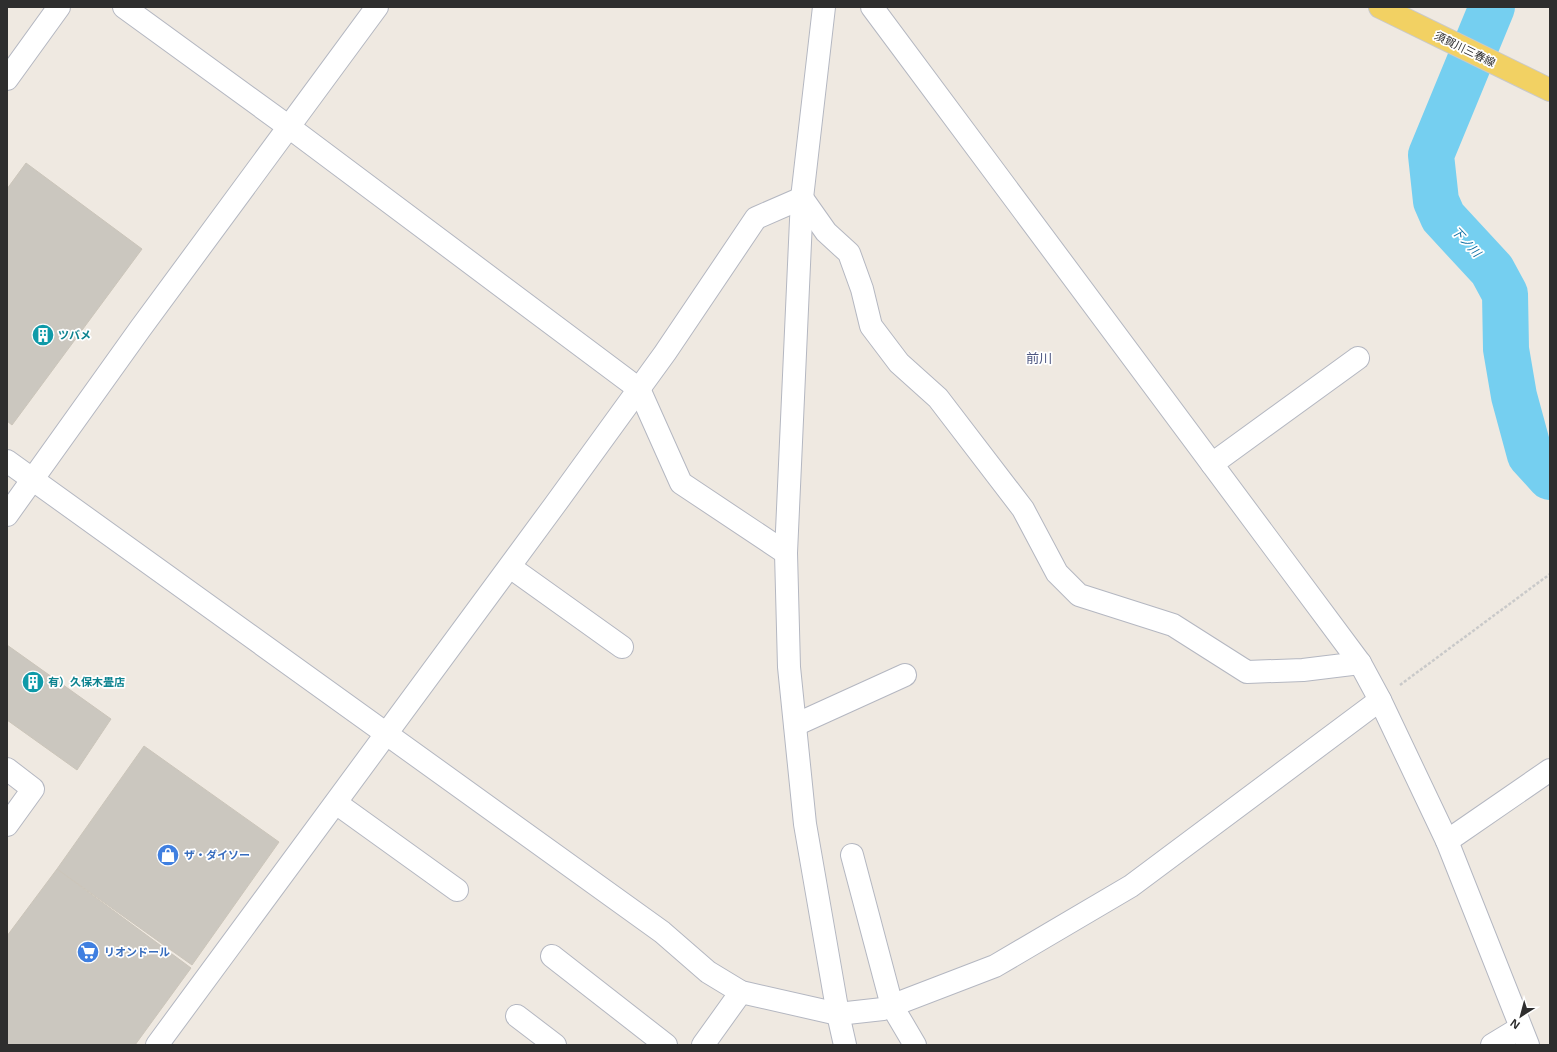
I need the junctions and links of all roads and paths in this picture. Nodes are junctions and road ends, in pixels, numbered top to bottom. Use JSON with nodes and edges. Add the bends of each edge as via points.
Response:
{"nodes":[{"id":1,"x":59,"y":7,"type":"edge"},
{"id":2,"x":124,"y":7,"type":"edge"},
{"id":3,"x":377,"y":7,"type":"edge"},
{"id":4,"x":824,"y":7,"type":"edge"},
{"id":5,"x":872,"y":7,"type":"edge"},
{"id":6,"x":1380,"y":7,"type":"edge"},
{"id":7,"x":7,"y":78,"type":"edge"},
{"id":8,"x":1550,"y":90,"type":"edge"},
{"id":9,"x":289,"y":127,"type":"junction"},
{"id":10,"x":802,"y":198,"type":"junction"},
{"id":11,"x":1358,"y":358,"type":"dead end"},
{"id":12,"x":639,"y":389,"type":"junction"},
{"id":13,"x":7,"y":460,"type":"edge"},
{"id":14,"x":1212,"y":464,"type":"junction"},
{"id":15,"x":33,"y":479,"type":"junction"},
{"id":16,"x":7,"y":515,"type":"edge"},
{"id":17,"x":786,"y":553,"type":"junction"},
{"id":18,"x":510,"y":567,"type":"junction"},
{"id":19,"x":1550,"y":574,"type":"edge"},
{"id":20,"x":622,"y":647,"type":"dead end"},
{"id":21,"x":1360,"y":663,"type":"junction"},
{"id":22,"x":905,"y":675,"type":"dead end"},
{"id":23,"x":1380,"y":700,"type":"junction"},
{"id":24,"x":795,"y":725,"type":"junction"},
{"id":25,"x":387,"y":734,"type":"junction"},
{"id":26,"x":7,"y":769,"type":"edge"},
{"id":27,"x":1550,"y":770,"type":"edge"},
{"id":28,"x":336,"y":803,"type":"junction"},
{"id":29,"x":7,"y":825,"type":"edge"},
{"id":30,"x":1447,"y":841,"type":"junction"},
{"id":31,"x":852,"y":855,"type":"dead end"},
{"id":32,"x":457,"y":890,"type":"dead end"},
{"id":33,"x":552,"y":956,"type":"dead end"},
{"id":34,"x":741,"y":992,"type":"junction"},
{"id":35,"x":892,"y":1006,"type":"junction"},
{"id":36,"x":838,"y":1014,"type":"junction"},
{"id":37,"x":517,"y":1016,"type":"dead end"},
{"id":38,"x":1524,"y":1037,"type":"edge"},
{"id":39,"x":157,"y":1045,"type":"edge"},
{"id":40,"x":555,"y":1045,"type":"edge"},
{"id":41,"x":666,"y":1045,"type":"edge"},
{"id":42,"x":703,"y":1045,"type":"edge"},
{"id":43,"x":845,"y":1045,"type":"edge"},
{"id":44,"x":915,"y":1045,"type":"edge"},
{"id":45,"x":1492,"y":1045,"type":"edge"}],
"edges":[{"from":1,"to":7,"type":"street"},
{"from":2,"to":9,"type":"street"},
{"from":3,"to":9,"type":"street"},
{"from":4,"to":10,"type":"street"},
{"from":5,"to":14,"type":"street"},
{"from":6,"to":8,"type":"main road","name":"須賀川三春線"},
{"from":9,"to":12,"type":"street"},
{"from":9,"to":15,"type":"street"},
{"from":10,"to":12,"type":"street","via":[[756,218]]},
{"from":10,"to":17,"type":"street"},
{"from":10,"to":21,"type":"street","via":[[826,232],[848,253],[862,289],[871,326],[899,363],[938,398],[1023,509],[1057,573],[1079,595],[1173,625],[1247,672],[1303,670]]},
{"from":11,"to":14,"type":"street"},
{"from":12,"to":17,"type":"street","via":[[681,483]]},
{"from":12,"to":18,"type":"street"},
{"from":13,"to":15,"type":"street"},
{"from":14,"to":21,"type":"street"},
{"from":15,"to":16,"type":"street"},
{"from":15,"to":25,"type":"street"},
{"from":17,"to":24,"type":"street","via":[[789,667]]},
{"from":18,"to":20,"type":"street"},
{"from":18,"to":25,"type":"street"},
{"from":19,"to":23,"type":"path"},
{"from":21,"to":23,"type":"street"},
{"from":22,"to":24,"type":"street"},
{"from":23,"to":30,"type":"street"},
{"from":23,"to":35,"type":"street","via":[[1131,886],[995,966]]},
{"from":24,"to":36,"type":"street","via":[[805,824]]},
{"from":25,"to":28,"type":"street"},
{"from":25,"to":34,"type":"street","via":[[662,932],[708,972]]},
{"from":26,"to":29,"type":"street","via":[[33,789]]},
{"from":27,"to":30,"type":"street"},
{"from":28,"to":32,"type":"street"},
{"from":28,"to":39,"type":"street"},
{"from":30,"to":38,"type":"street"},
{"from":31,"to":35,"type":"street"},
{"from":33,"to":41,"type":"street"},
{"from":34,"to":36,"type":"street"},
{"from":34,"to":42,"type":"street"},
{"from":35,"to":36,"type":"street","via":[[883,1010]]},
{"from":35,"to":44,"type":"street"},
{"from":36,"to":43,"type":"street"},
{"from":37,"to":40,"type":"street"},
{"from":38,"to":45,"type":"street"}]}
